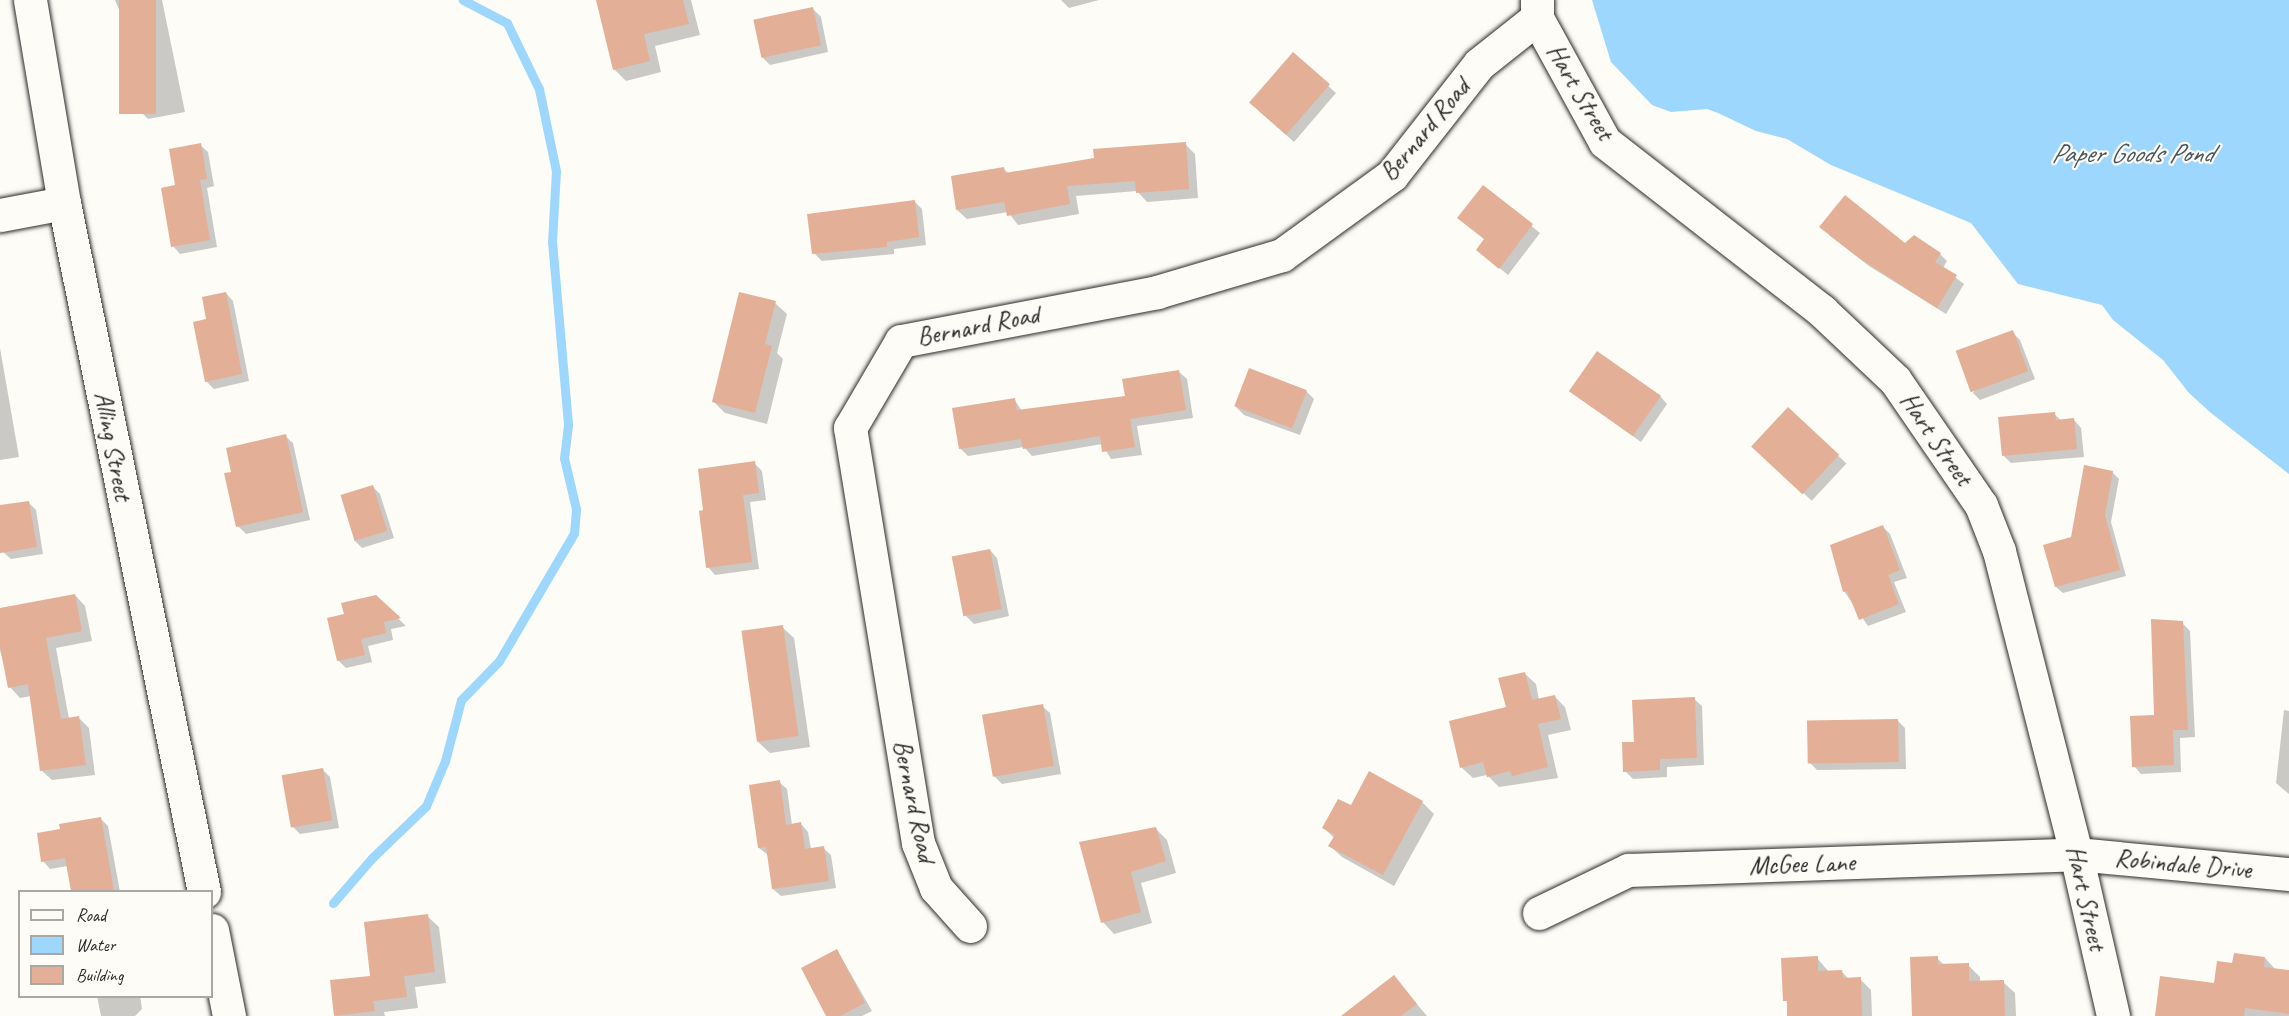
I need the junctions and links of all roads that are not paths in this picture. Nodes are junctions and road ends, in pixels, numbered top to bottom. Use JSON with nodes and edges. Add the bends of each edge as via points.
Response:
{"nodes":[{"id":1,"x":30,"y":0,"type":"edge"},
{"id":2,"x":1537,"y":9,"type":"edge"},
{"id":3,"x":64,"y":203,"type":"junction"},
{"id":4,"x":0,"y":215,"type":"edge"},
{"id":5,"x":2076,"y":854,"type":"junction"},
{"id":6,"x":2289,"y":874,"type":"edge"},
{"id":7,"x":204,"y":890,"type":"edge"},
{"id":8,"x":1539,"y":913,"type":"dead end"},
{"id":9,"x":970,"y":926,"type":"dead end"},
{"id":10,"x":213,"y":935,"type":"edge"},
{"id":11,"x":229,"y":1016,"type":"edge"},
{"id":12,"x":2113,"y":1016,"type":"edge"}],
"edges":[{"from":1,"to":3,"type":"street","name":"Alling Street"},
{"from":2,"to":5,"type":"street","name":"Hart Street","via":[[1605,142],[1822,311],[1895,380],[1958,467],[1981,505],[1999,551]]},
{"from":2,"to":9,"type":"street","name":"Bernard Road","via":[[1479,64],[1392,176],[1282,255],[1157,292],[901,341],[850,428],[918,843],[936,888]]},
{"from":3,"to":4,"type":"street"},
{"from":3,"to":7,"type":"street","name":"Alling Street"},
{"from":5,"to":6,"type":"street","name":"Robindale Drive"},
{"from":5,"to":8,"type":"street","name":"McGee Lane","via":[[1628,870]]},
{"from":5,"to":12,"type":"street","name":"Hart Street"},
{"from":10,"to":11,"type":"street"}]}
